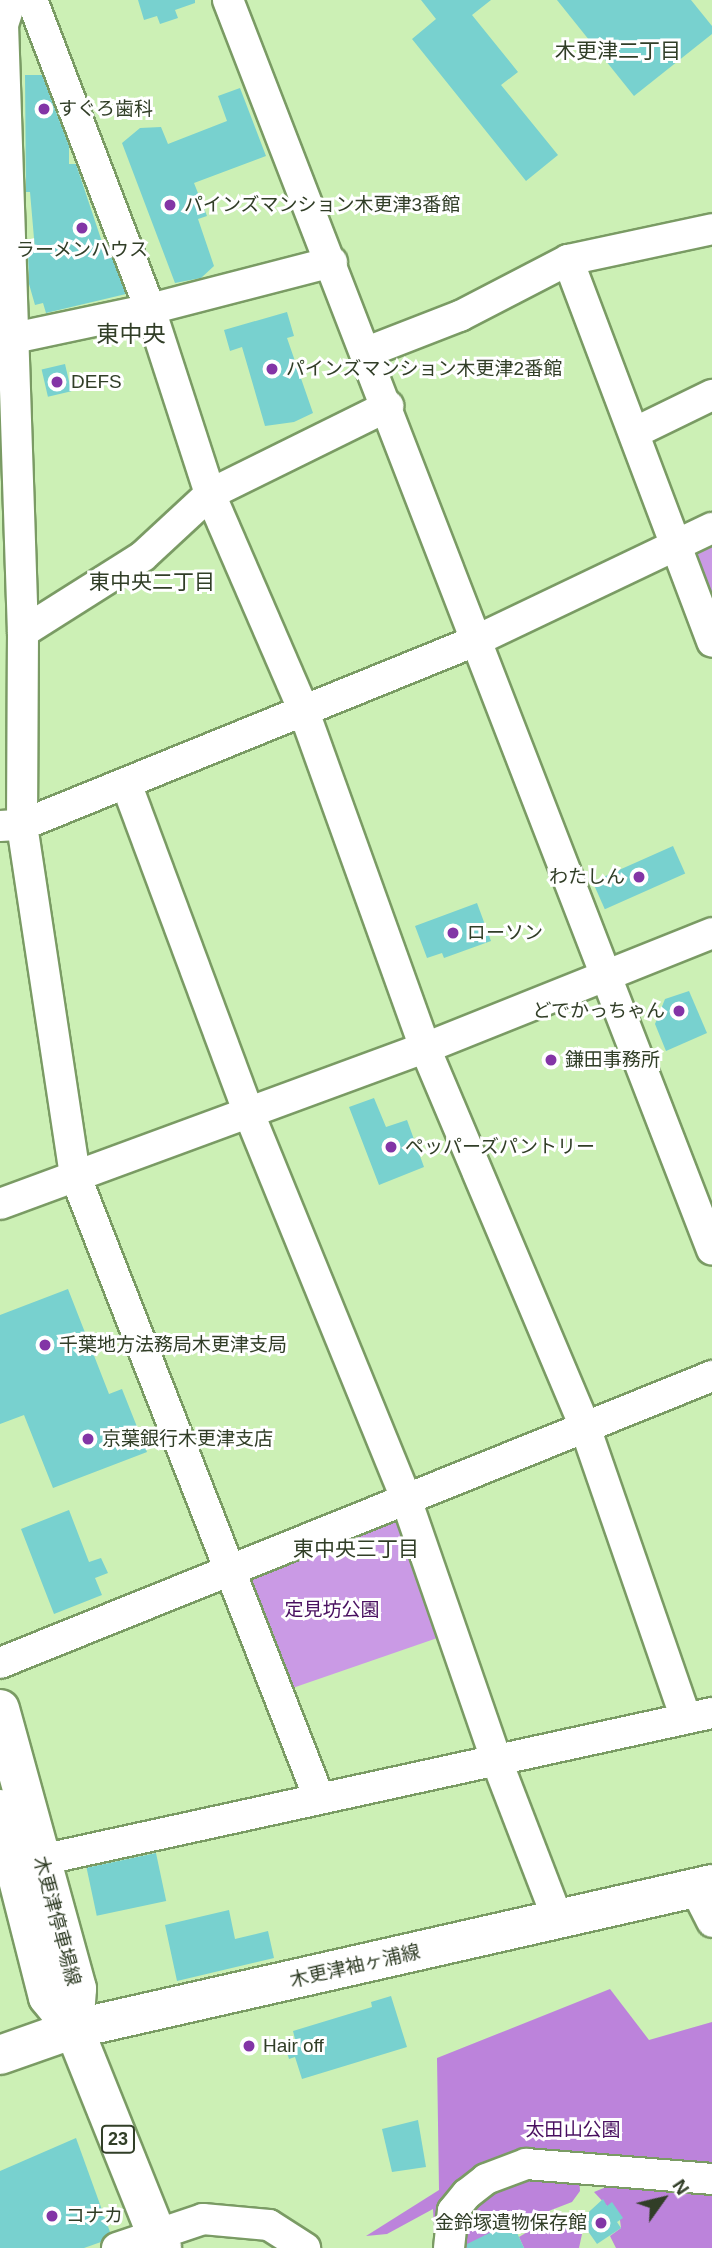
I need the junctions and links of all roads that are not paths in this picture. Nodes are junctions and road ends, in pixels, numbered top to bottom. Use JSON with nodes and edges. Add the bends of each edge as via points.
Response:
{"nodes":[{"id":1,"x":11,"y":0,"type":"edge"},
{"id":2,"x":32,"y":0,"type":"edge"},
{"id":3,"x":228,"y":0,"type":"edge"},
{"id":4,"x":712,"y":229,"type":"edge"},
{"id":5,"x":568,"y":260,"type":"junction"},
{"id":6,"x":332,"y":262,"type":"junction"},
{"id":7,"x":150,"y":309,"type":"junction"},
{"id":8,"x":7,"y":341,"type":"edge"},
{"id":9,"x":367,"y":352,"type":"junction"},
{"id":10,"x":712,"y":395,"type":"edge"},
{"id":11,"x":388,"y":407,"type":"junction"},
{"id":12,"x":636,"y":432,"type":"junction"},
{"id":13,"x":210,"y":494,"type":"junction"},
{"id":14,"x":712,"y":528,"type":"edge"},
{"id":15,"x":677,"y":545,"type":"junction"},
{"id":16,"x":23,"y":632,"type":"junction"},
{"id":17,"x":477,"y":640,"type":"junction"},
{"id":18,"x":712,"y":642,"type":"edge"},
{"id":19,"x":303,"y":709,"type":"junction"},
{"id":20,"x":126,"y":783,"type":"junction"},
{"id":21,"x":11,"y":826,"type":"edge"},
{"id":22,"x":712,"y":933,"type":"edge"},
{"id":23,"x":604,"y":975,"type":"junction"},
{"id":24,"x":425,"y":1048,"type":"junction"},
{"id":25,"x":248,"y":1111,"type":"junction"},
{"id":26,"x":75,"y":1175,"type":"junction"},
{"id":27,"x":0,"y":1203,"type":"edge"},
{"id":28,"x":712,"y":1250,"type":"edge"},
{"id":29,"x":712,"y":1376,"type":"edge"},
{"id":30,"x":585,"y":1427,"type":"junction"},
{"id":31,"x":406,"y":1499,"type":"junction"},
{"id":32,"x":229,"y":1571,"type":"junction"},
{"id":33,"x":0,"y":1663,"type":"edge"},
{"id":34,"x":0,"y":1709,"type":"edge"},
{"id":35,"x":699,"y":1716,"type":"edge"},
{"id":36,"x":496,"y":1759,"type":"junction"},
{"id":37,"x":319,"y":1798,"type":"junction"},
{"id":38,"x":0,"y":1809,"type":"edge"},
{"id":39,"x":19,"y":1866,"type":"edge"},
{"id":40,"x":703,"y":1886,"type":"edge"},
{"id":41,"x":558,"y":1920,"type":"junction"},
{"id":42,"x":712,"y":1922,"type":"edge"},
{"id":43,"x":74,"y":2029,"type":"junction"},
{"id":44,"x":0,"y":2055,"type":"edge"},
{"id":45,"x":712,"y":2179,"type":"edge"},
{"id":46,"x":159,"y":2241,"type":"edge"},
{"id":47,"x":117,"y":2248,"type":"edge"},
{"id":48,"x":305,"y":2248,"type":"edge"},
{"id":49,"x":449,"y":2248,"type":"edge"}],
"edges":[{"from":1,"to":8,"type":"street","via":[[3,24]]},
{"from":2,"to":7,"type":"street"},
{"from":3,"to":6,"type":"street"},
{"from":4,"to":5,"type":"street"},
{"from":5,"to":9,"type":"street","via":[[460,316]]},
{"from":5,"to":12,"type":"street"},
{"from":6,"to":7,"type":"street"},
{"from":6,"to":9,"type":"street"},
{"from":7,"to":8,"type":"street"},
{"from":7,"to":13,"type":"street"},
{"from":8,"to":16,"type":"street"},
{"from":9,"to":11,"type":"street"},
{"from":10,"to":12,"type":"street"},
{"from":11,"to":13,"type":"street"},
{"from":11,"to":17,"type":"street"},
{"from":12,"to":15,"type":"street"},
{"from":13,"to":16,"type":"street","via":[[143,556]]},
{"from":13,"to":19,"type":"street"},
{"from":14,"to":15,"type":"street"},
{"from":15,"to":17,"type":"street"},
{"from":15,"to":18,"type":"street"},
{"from":16,"to":21,"type":"street"},
{"from":17,"to":19,"type":"street"},
{"from":17,"to":23,"type":"street"},
{"from":19,"to":20,"type":"street"},
{"from":19,"to":24,"type":"street"},
{"from":20,"to":21,"type":"street"},
{"from":20,"to":25,"type":"street"},
{"from":21,"to":26,"type":"street"},
{"from":22,"to":23,"type":"street"},
{"from":23,"to":24,"type":"street"},
{"from":23,"to":28,"type":"street"},
{"from":24,"to":25,"type":"street"},
{"from":24,"to":30,"type":"street"},
{"from":25,"to":26,"type":"street"},
{"from":25,"to":31,"type":"street"},
{"from":26,"to":27,"type":"street"},
{"from":26,"to":32,"type":"street"},
{"from":29,"to":30,"type":"street"},
{"from":30,"to":31,"type":"street"},
{"from":30,"to":35,"type":"street"},
{"from":31,"to":32,"type":"street"},
{"from":31,"to":36,"type":"street"},
{"from":32,"to":33,"type":"street"},
{"from":32,"to":37,"type":"street"},
{"from":34,"to":39,"type":"main road","name":"木更津停車場線"},
{"from":35,"to":36,"type":"street"},
{"from":36,"to":37,"type":"street"},
{"from":36,"to":41,"type":"street"},
{"from":37,"to":39,"type":"street"},
{"from":38,"to":39,"type":"main road","name":"木更津停車場線"},
{"from":39,"to":43,"type":"main road","name":"木更津停車場線","via":[[48,1997]]},
{"from":40,"to":41,"type":"main road","name":"木更津袖ヶ浦線"},
{"from":40,"to":42,"type":"street"},
{"from":41,"to":43,"type":"main road","name":"木更津袖ヶ浦線"},
{"from":43,"to":44,"type":"main road","name":"木更津袖ヶ浦線"},
{"from":43,"to":46,"type":"main road","number":"23"},
{"from":45,"to":49,"type":"street","via":[[526,2164],[486,2179],[467,2194],[453,2211]]},
{"from":46,"to":47,"type":"street"},
{"from":46,"to":48,"type":"street","via":[[203,2219],[243,2220],[269,2225]]}]}
